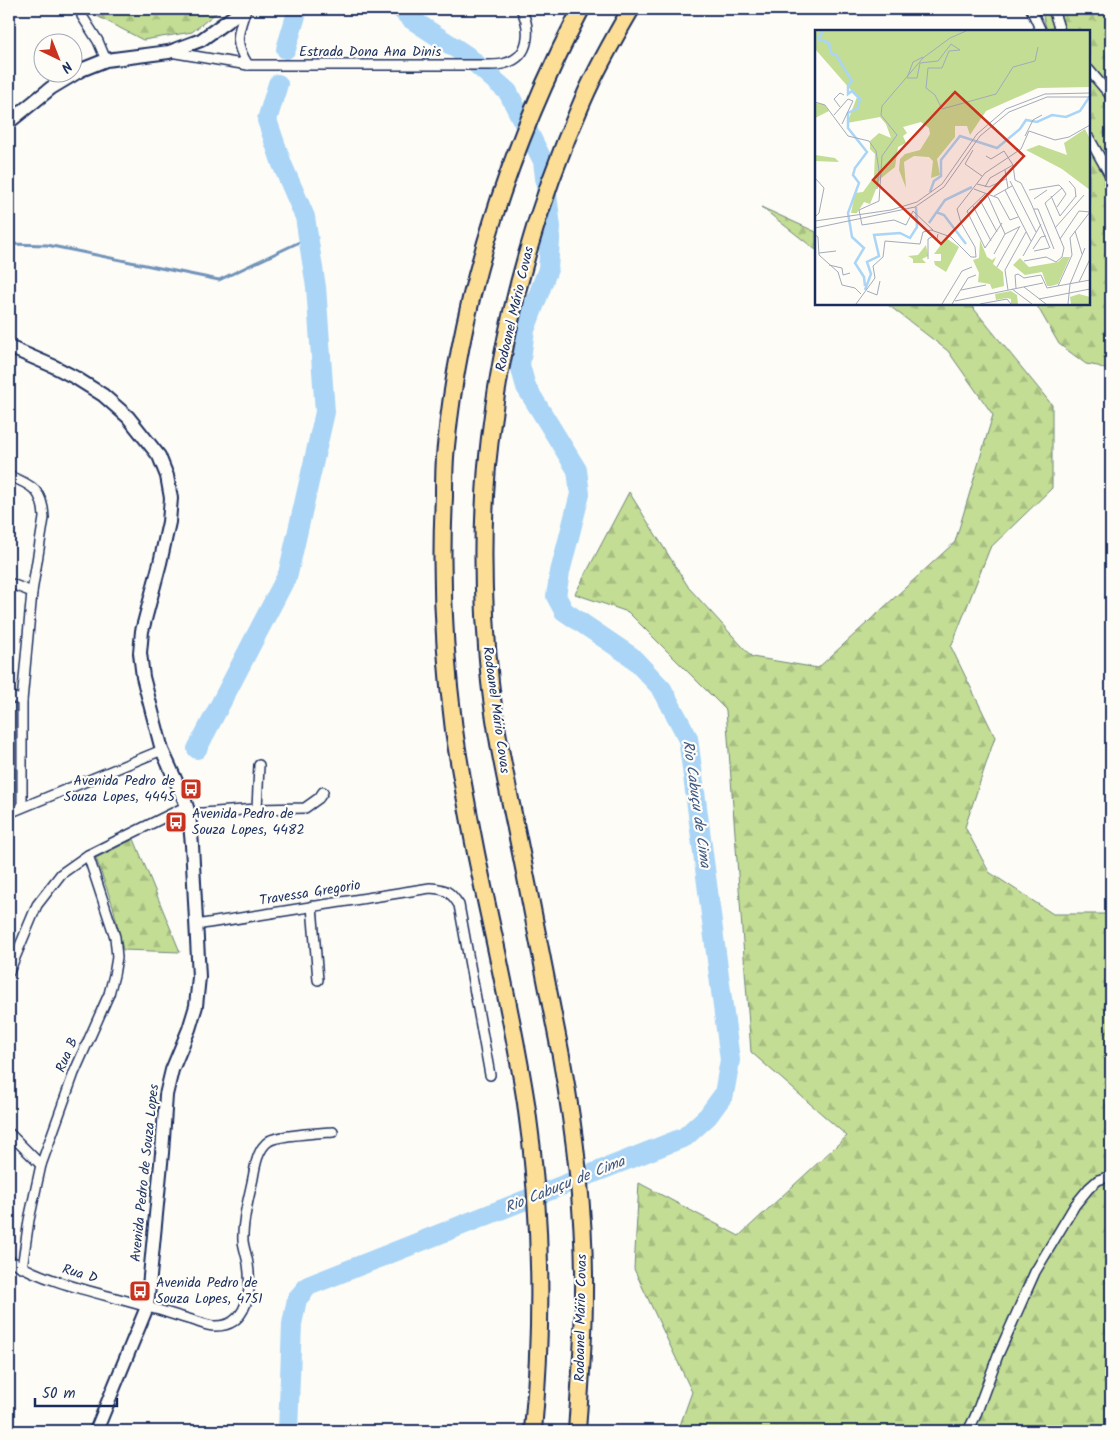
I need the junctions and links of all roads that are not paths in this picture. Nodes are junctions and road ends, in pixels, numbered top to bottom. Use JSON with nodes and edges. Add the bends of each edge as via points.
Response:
{"nodes":[{"id":1,"x":82,"y":9,"type":"edge"},
{"id":2,"x":245,"y":9,"type":"edge"},
{"id":3,"x":521,"y":9,"type":"edge"},
{"id":4,"x":581,"y":9,"type":"edge"},
{"id":5,"x":632,"y":9,"type":"edge"},
{"id":6,"x":1031,"y":9,"type":"edge"},
{"id":7,"x":1053,"y":9,"type":"edge"},
{"id":8,"x":1041,"y":30,"type":"edge"},
{"id":9,"x":1060,"y":30,"type":"edge"},
{"id":10,"x":169,"y":52,"type":"junction"},
{"id":11,"x":106,"y":60,"type":"junction"},
{"id":12,"x":248,"y":65,"type":"junction"},
{"id":13,"x":1090,"y":71,"type":"edge"},
{"id":14,"x":1111,"y":96,"type":"edge"},
{"id":15,"x":9,"y":122,"type":"edge"},
{"id":16,"x":1090,"y":140,"type":"edge"},
{"id":17,"x":1111,"y":177,"type":"edge"},
{"id":18,"x":9,"y":347,"type":"edge"},
{"id":19,"x":9,"y":476,"type":"edge"},
{"id":20,"x":9,"y":583,"type":"edge"},
{"id":21,"x":32,"y":592,"type":"junction"},
{"id":22,"x":9,"y":696,"type":"edge"},
{"id":23,"x":22,"y":701,"type":"junction"},
{"id":24,"x":162,"y":750,"type":"junction"},
{"id":25,"x":259,"y":766,"type":"dead end"},
{"id":26,"x":323,"y":792,"type":"dead end"},
{"id":27,"x":22,"y":807,"type":"junction"},
{"id":28,"x":257,"y":809,"type":"junction"},
{"id":29,"x":188,"y":810,"type":"junction"},
{"id":30,"x":10,"y":812,"type":"edge"},
{"id":31,"x":88,"y":855,"type":"junction"},
{"id":32,"x":312,"y":906,"type":"junction"},
{"id":33,"x":196,"y":925,"type":"junction"},
{"id":34,"x":9,"y":972,"type":"edge"},
{"id":35,"x":318,"y":980,"type":"dead end"},
{"id":36,"x":490,"y":1075,"type":"dead end"},
{"id":37,"x":333,"y":1132,"type":"dead end"},
{"id":38,"x":9,"y":1133,"type":"edge"},
{"id":39,"x":41,"y":1165,"type":"junction"},
{"id":40,"x":1111,"y":1176,"type":"edge"},
{"id":41,"x":9,"y":1260,"type":"edge"},
{"id":42,"x":22,"y":1268,"type":"junction"},
{"id":43,"x":147,"y":1307,"type":"junction"},
{"id":44,"x":96,"y":1431,"type":"edge"},
{"id":45,"x":533,"y":1431,"type":"edge"},
{"id":46,"x":577,"y":1431,"type":"edge"},
{"id":47,"x":968,"y":1431,"type":"edge"}],
"edges":[{"from":1,"to":11,"type":"street","via":[[82,16]]},
{"from":2,"to":10,"type":"main road","via":[[201,40]]},
{"from":2,"to":12,"type":"street","via":[[238,49]]},
{"from":3,"to":12,"type":"street","name":"Estrada Dona Ana Dinis","via":[[526,17],[528,33],[524,48],[516,58],[506,63],[489,66]]},
{"from":4,"to":45,"type":"highway","via":[[534,106],[509,172],[469,305],[446,448],[442,526],[443,603],[454,730],[516,1045],[534,1172],[541,1303]]},
{"from":5,"to":46,"type":"highway","name":"Rodoanel Mário Covas","via":[[584,99],[554,170],[520,277],[506,336],[487,465],[484,526],[491,685],[504,773],[568,1096],[578,1172],[584,1295]]},
{"from":6,"to":8,"type":"street"},
{"from":7,"to":9,"type":"street"},
{"from":10,"to":11,"type":"main road"},
{"from":10,"to":12,"type":"street","name":"Estrada Dona Ana Dinis"},
{"from":11,"to":15,"type":"main road","via":[[50,88]]},
{"from":13,"to":14,"type":"street"},
{"from":16,"to":17,"type":"street"},
{"from":18,"to":24,"type":"main road","name":"Avenida Pedro de Souza Lopes","via":[[53,366],[103,395],[128,417],[159,456],[167,476],[171,498],[169,522],[142,631],[140,653]]},
{"from":19,"to":21,"type":"street","via":[[33,488],[44,506]]},
{"from":20,"to":21,"type":"street"},
{"from":21,"to":23,"type":"street"},
{"from":22,"to":23,"type":"street"},
{"from":23,"to":27,"type":"street"},
{"from":24,"to":27,"type":"street"},
{"from":24,"to":29,"type":"main road","name":"Avenida Pedro de Souza Lopes"},
{"from":25,"to":28,"type":"street"},
{"from":26,"to":28,"type":"street","via":[[305,808]]},
{"from":27,"to":30,"type":"street"},
{"from":28,"to":29,"type":"street"},
{"from":29,"to":31,"type":"street"},
{"from":29,"to":33,"type":"main road","name":"Avenida Pedro de Souza Lopes"},
{"from":31,"to":34,"type":"street","via":[[61,874],[36,904]]},
{"from":31,"to":39,"type":"street","name":"Rua B","via":[[115,937],[116,958],[109,994],[74,1073]]},
{"from":32,"to":33,"type":"street","name":"Travessa Gregorio"},
{"from":32,"to":35,"type":"street"},
{"from":32,"to":36,"type":"street","name":"Travessa Gregorio","via":[[430,888],[443,889],[452,895],[459,905]]},
{"from":33,"to":43,"type":"main road","name":"Avenida Pedro de Souza Lopes","via":[[199,977],[196,1006],[166,1095]]},
{"from":37,"to":43,"type":"street","name":"Rua D","via":[[280,1137],[262,1148],[255,1164],[244,1223],[243,1241],[250,1278],[246,1305],[235,1320],[224,1326],[211,1326]]},
{"from":38,"to":39,"type":"street"},
{"from":39,"to":42,"type":"street","name":"Rua B"},
{"from":40,"to":47,"type":"street","via":[[1088,1188],[1035,1272]]},
{"from":41,"to":42,"type":"street","name":"Rua D"},
{"from":42,"to":43,"type":"street","name":"Rua D","via":[[65,1285]]},
{"from":43,"to":44,"type":"main road","name":"Avenida Pedro de Souza Lopes"}]}
